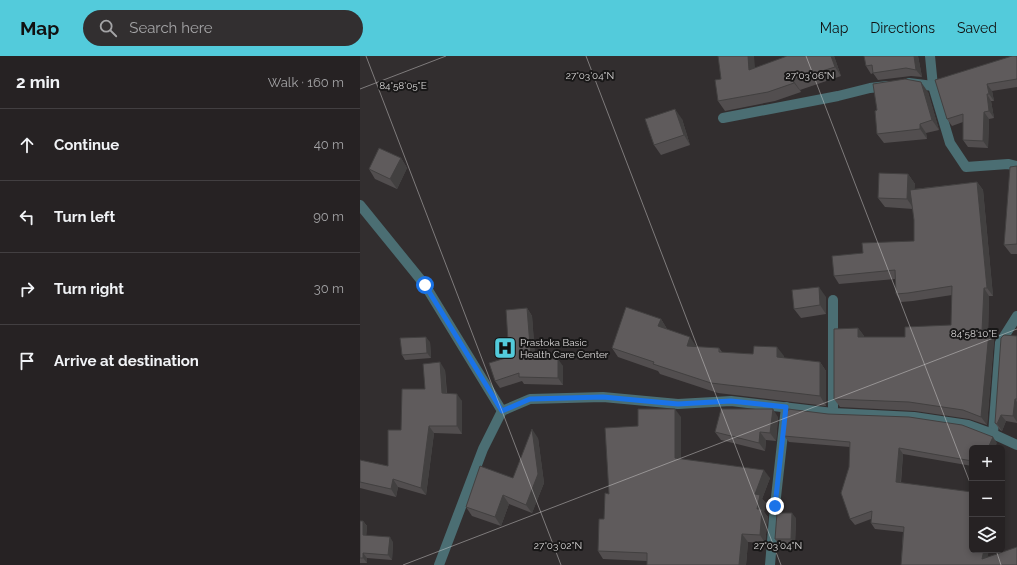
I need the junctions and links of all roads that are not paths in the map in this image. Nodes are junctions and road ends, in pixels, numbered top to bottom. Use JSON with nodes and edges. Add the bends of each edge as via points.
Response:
{"nodes":[{"id":1,"x":930,"y":56,"type":"edge"},
{"id":2,"x":933,"y":86,"type":"junction"},
{"id":3,"x":723,"y":118,"type":"dead end"},
{"id":4,"x":1017,"y":166,"type":"edge"},
{"id":5,"x":360,"y":205,"type":"edge"},
{"id":6,"x":833,"y":300,"type":"dead end"},
{"id":7,"x":1017,"y":316,"type":"edge"},
{"id":8,"x":786,"y":407,"type":"junction"},
{"id":9,"x":502,"y":411,"type":"junction"},
{"id":10,"x":833,"y":413,"type":"junction"},
{"id":11,"x":993,"y":434,"type":"junction"},
{"id":12,"x":1017,"y":445,"type":"edge"},
{"id":13,"x":439,"y":565,"type":"edge"},
{"id":14,"x":770,"y":565,"type":"edge"}],
"edges":[{"from":1,"to":2,"type":"street"},
{"from":2,"to":3,"type":"street","via":[[912,82],[870,88]]},
{"from":2,"to":4,"type":"street","via":[[950,143],[966,167],[1008,164]]},
{"from":5,"to":9,"type":"street","via":[[425,285]]},
{"from":6,"to":10,"type":"street"},
{"from":7,"to":11,"type":"street","via":[[1000,343]]},
{"from":8,"to":9,"type":"street","via":[[731,401],[678,404],[603,397],[530,399]]},
{"from":8,"to":10,"type":"street"},
{"from":8,"to":14,"type":"street"},
{"from":9,"to":13,"type":"street","via":[[483,449]]},
{"from":10,"to":11,"type":"street","via":[[914,417],[968,425]]},
{"from":11,"to":12,"type":"street"}]}
